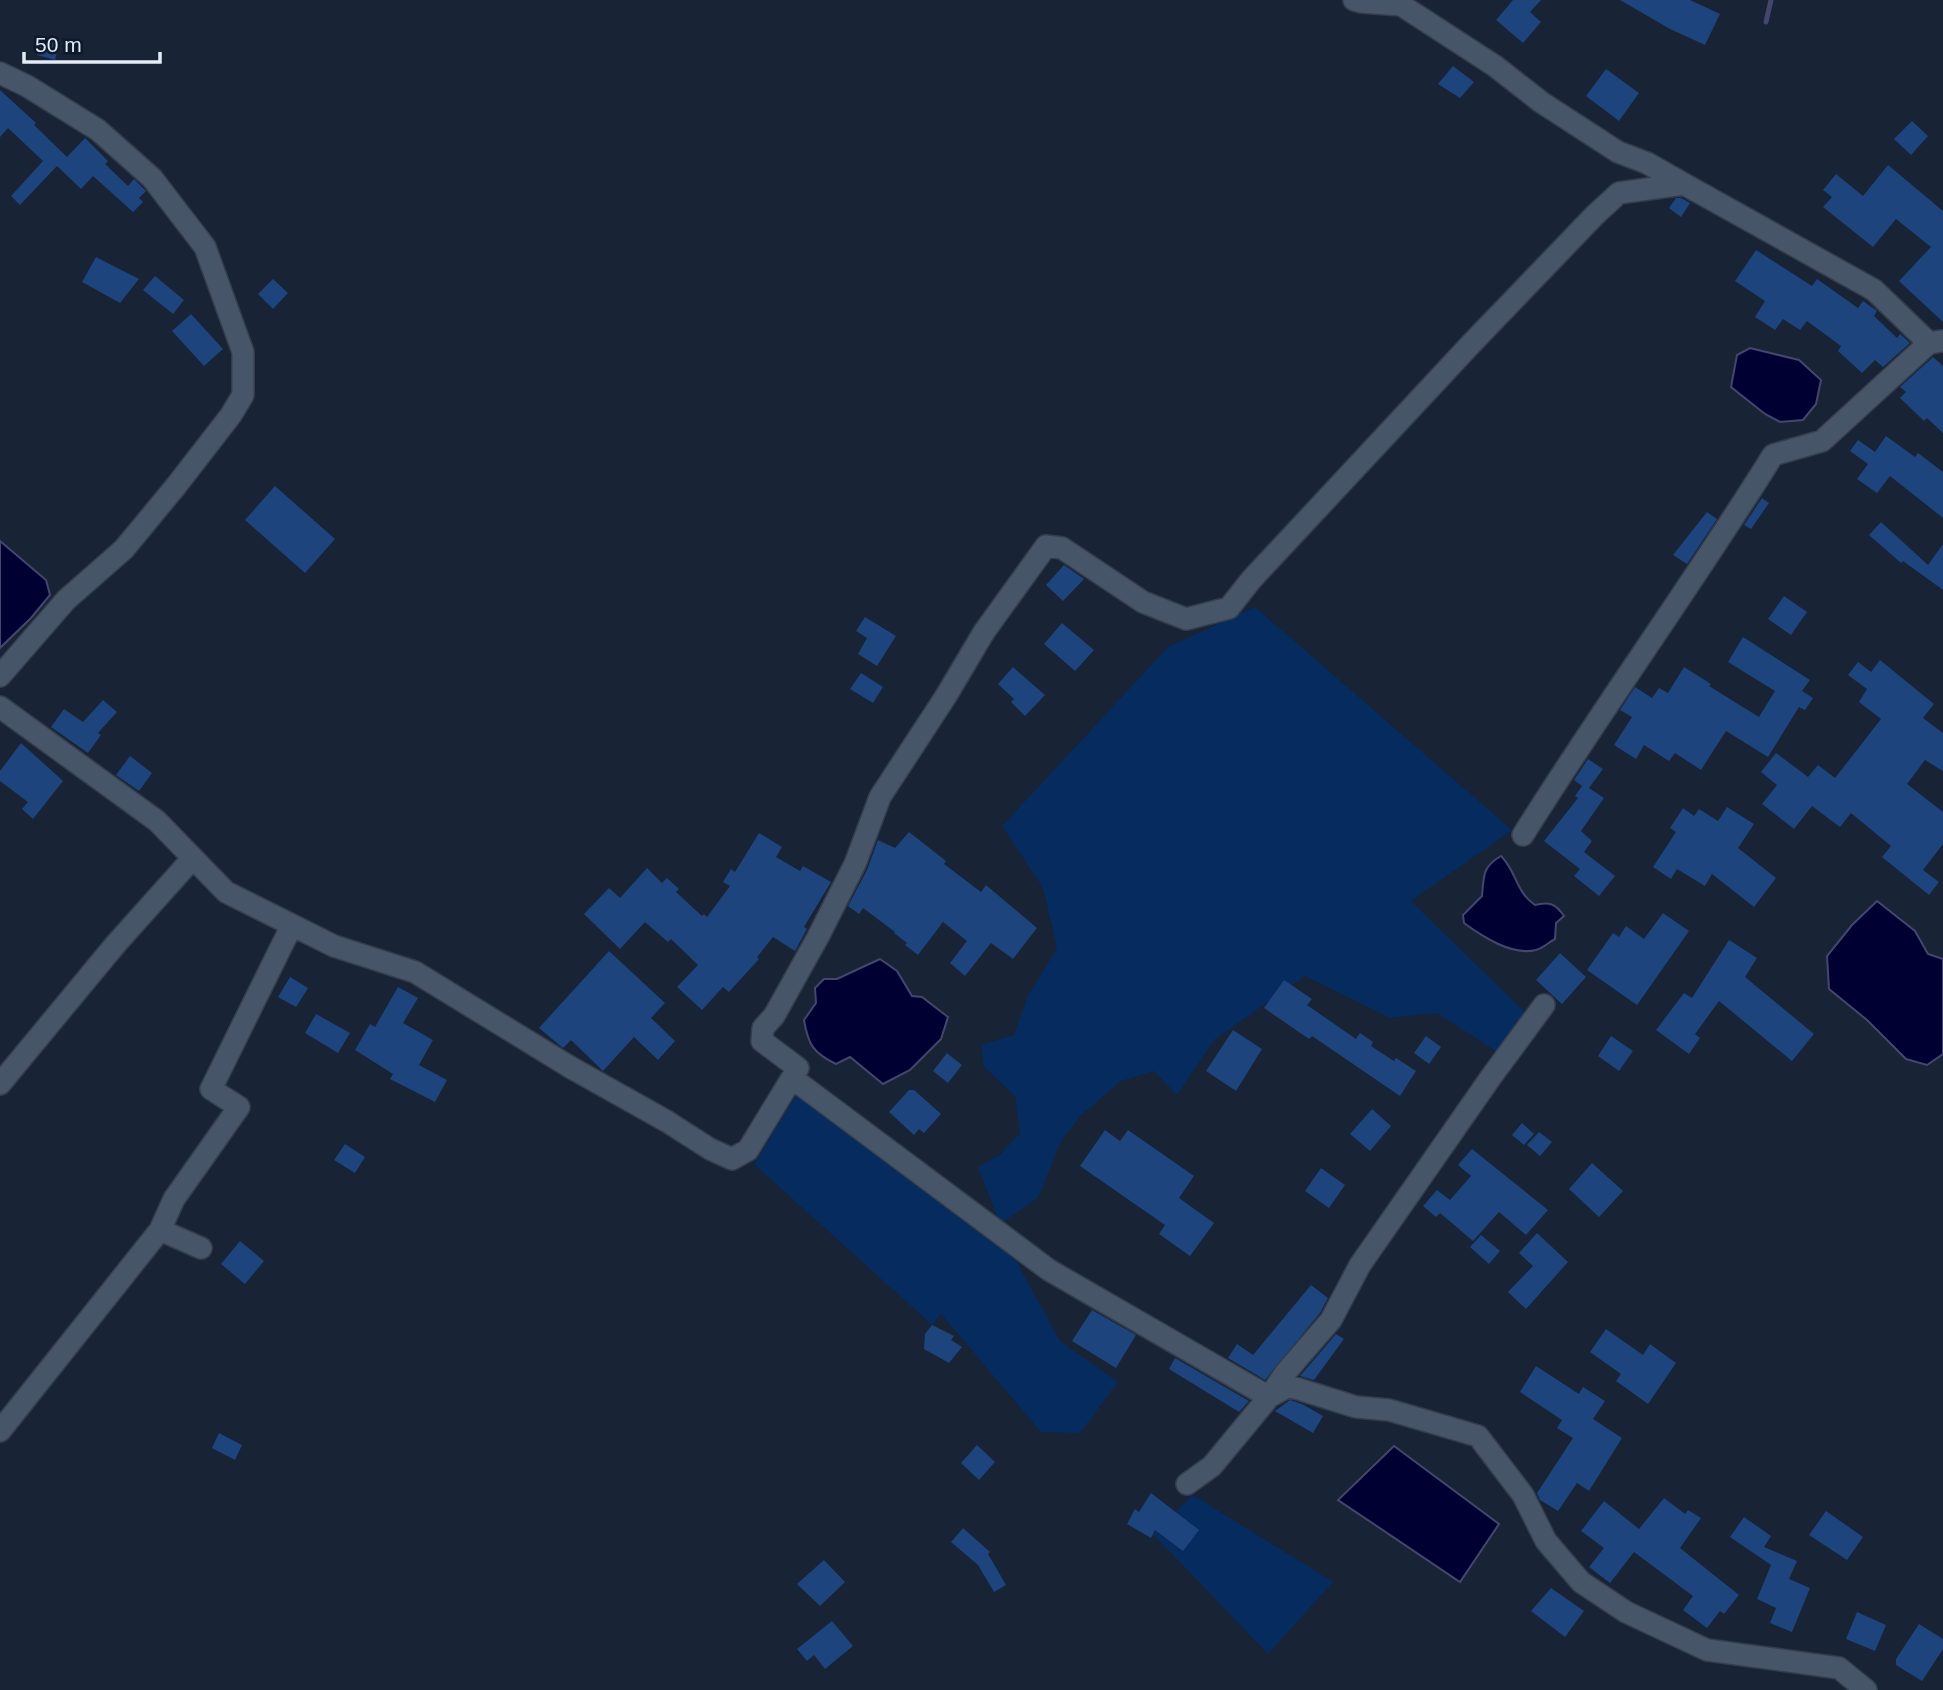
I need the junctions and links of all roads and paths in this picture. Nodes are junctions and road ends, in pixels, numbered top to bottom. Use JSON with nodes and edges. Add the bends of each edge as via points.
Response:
{"nodes":[{"id":1,"x":1354,"y":0,"type":"edge"},
{"id":2,"x":0,"y":73,"type":"edge"},
{"id":3,"x":1684,"y":184,"type":"junction"},
{"id":4,"x":1936,"y":342,"type":"edge"},
{"id":5,"x":0,"y":676,"type":"edge"},
{"id":6,"x":0,"y":707,"type":"edge"},
{"id":7,"x":1523,"y":835,"type":"dead end"},
{"id":8,"x":192,"y":859,"type":"junction"},
{"id":9,"x":292,"y":925,"type":"junction"},
{"id":10,"x":1544,"y":1005,"type":"dead end"},
{"id":11,"x":792,"y":1078,"type":"junction"},
{"id":12,"x":0,"y":1084,"type":"edge"},
{"id":13,"x":160,"y":1230,"type":"junction"},
{"id":14,"x":201,"y":1248,"type":"dead end"},
{"id":15,"x":1269,"y":1397,"type":"junction"},
{"id":16,"x":0,"y":1431,"type":"edge"},
{"id":17,"x":1187,"y":1484,"type":"dead end"},
{"id":18,"x":1866,"y":1690,"type":"edge"}],
"edges":[{"from":1,"to":3,"type":"street","via":[[1401,5],[1597,139]]},
{"from":2,"to":5,"type":"street","via":[[98,130],[152,178],[205,247],[243,352],[243,395],[124,548],[66,600]]},
{"from":3,"to":4,"type":"street","via":[[1874,290]]},
{"from":3,"to":11,"type":"street","via":[[1619,193],[1595,215],[1228,608],[1186,619],[1143,602],[1062,548],[1046,546],[984,632],[880,797],[831,913],[763,1028],[762,1041],[798,1068]]},
{"from":4,"to":7,"type":"street","via":[[1822,441],[1773,455]]},
{"from":6,"to":8,"type":"street","via":[[157,821]]},
{"from":8,"to":9,"type":"street","via":[[226,892]]},
{"from":8,"to":12,"type":"street"},
{"from":9,"to":11,"type":"street","via":[[334,946],[415,972],[732,1159],[748,1150]]},
{"from":9,"to":13,"type":"street","via":[[211,1089],[239,1107],[174,1199]]},
{"from":10,"to":15,"type":"street","via":[[1360,1265],[1331,1320]]},
{"from":11,"to":15,"type":"street","via":[[1049,1270]]},
{"from":13,"to":14,"type":"street"},
{"from":13,"to":16,"type":"street"},
{"from":15,"to":17,"type":"street","via":[[1212,1466]]},
{"from":15,"to":18,"type":"street","via":[[1289,1386],[1478,1436],[1522,1495],[1546,1541],[1581,1582],[1626,1612],[1707,1650],[1839,1668]]}]}
